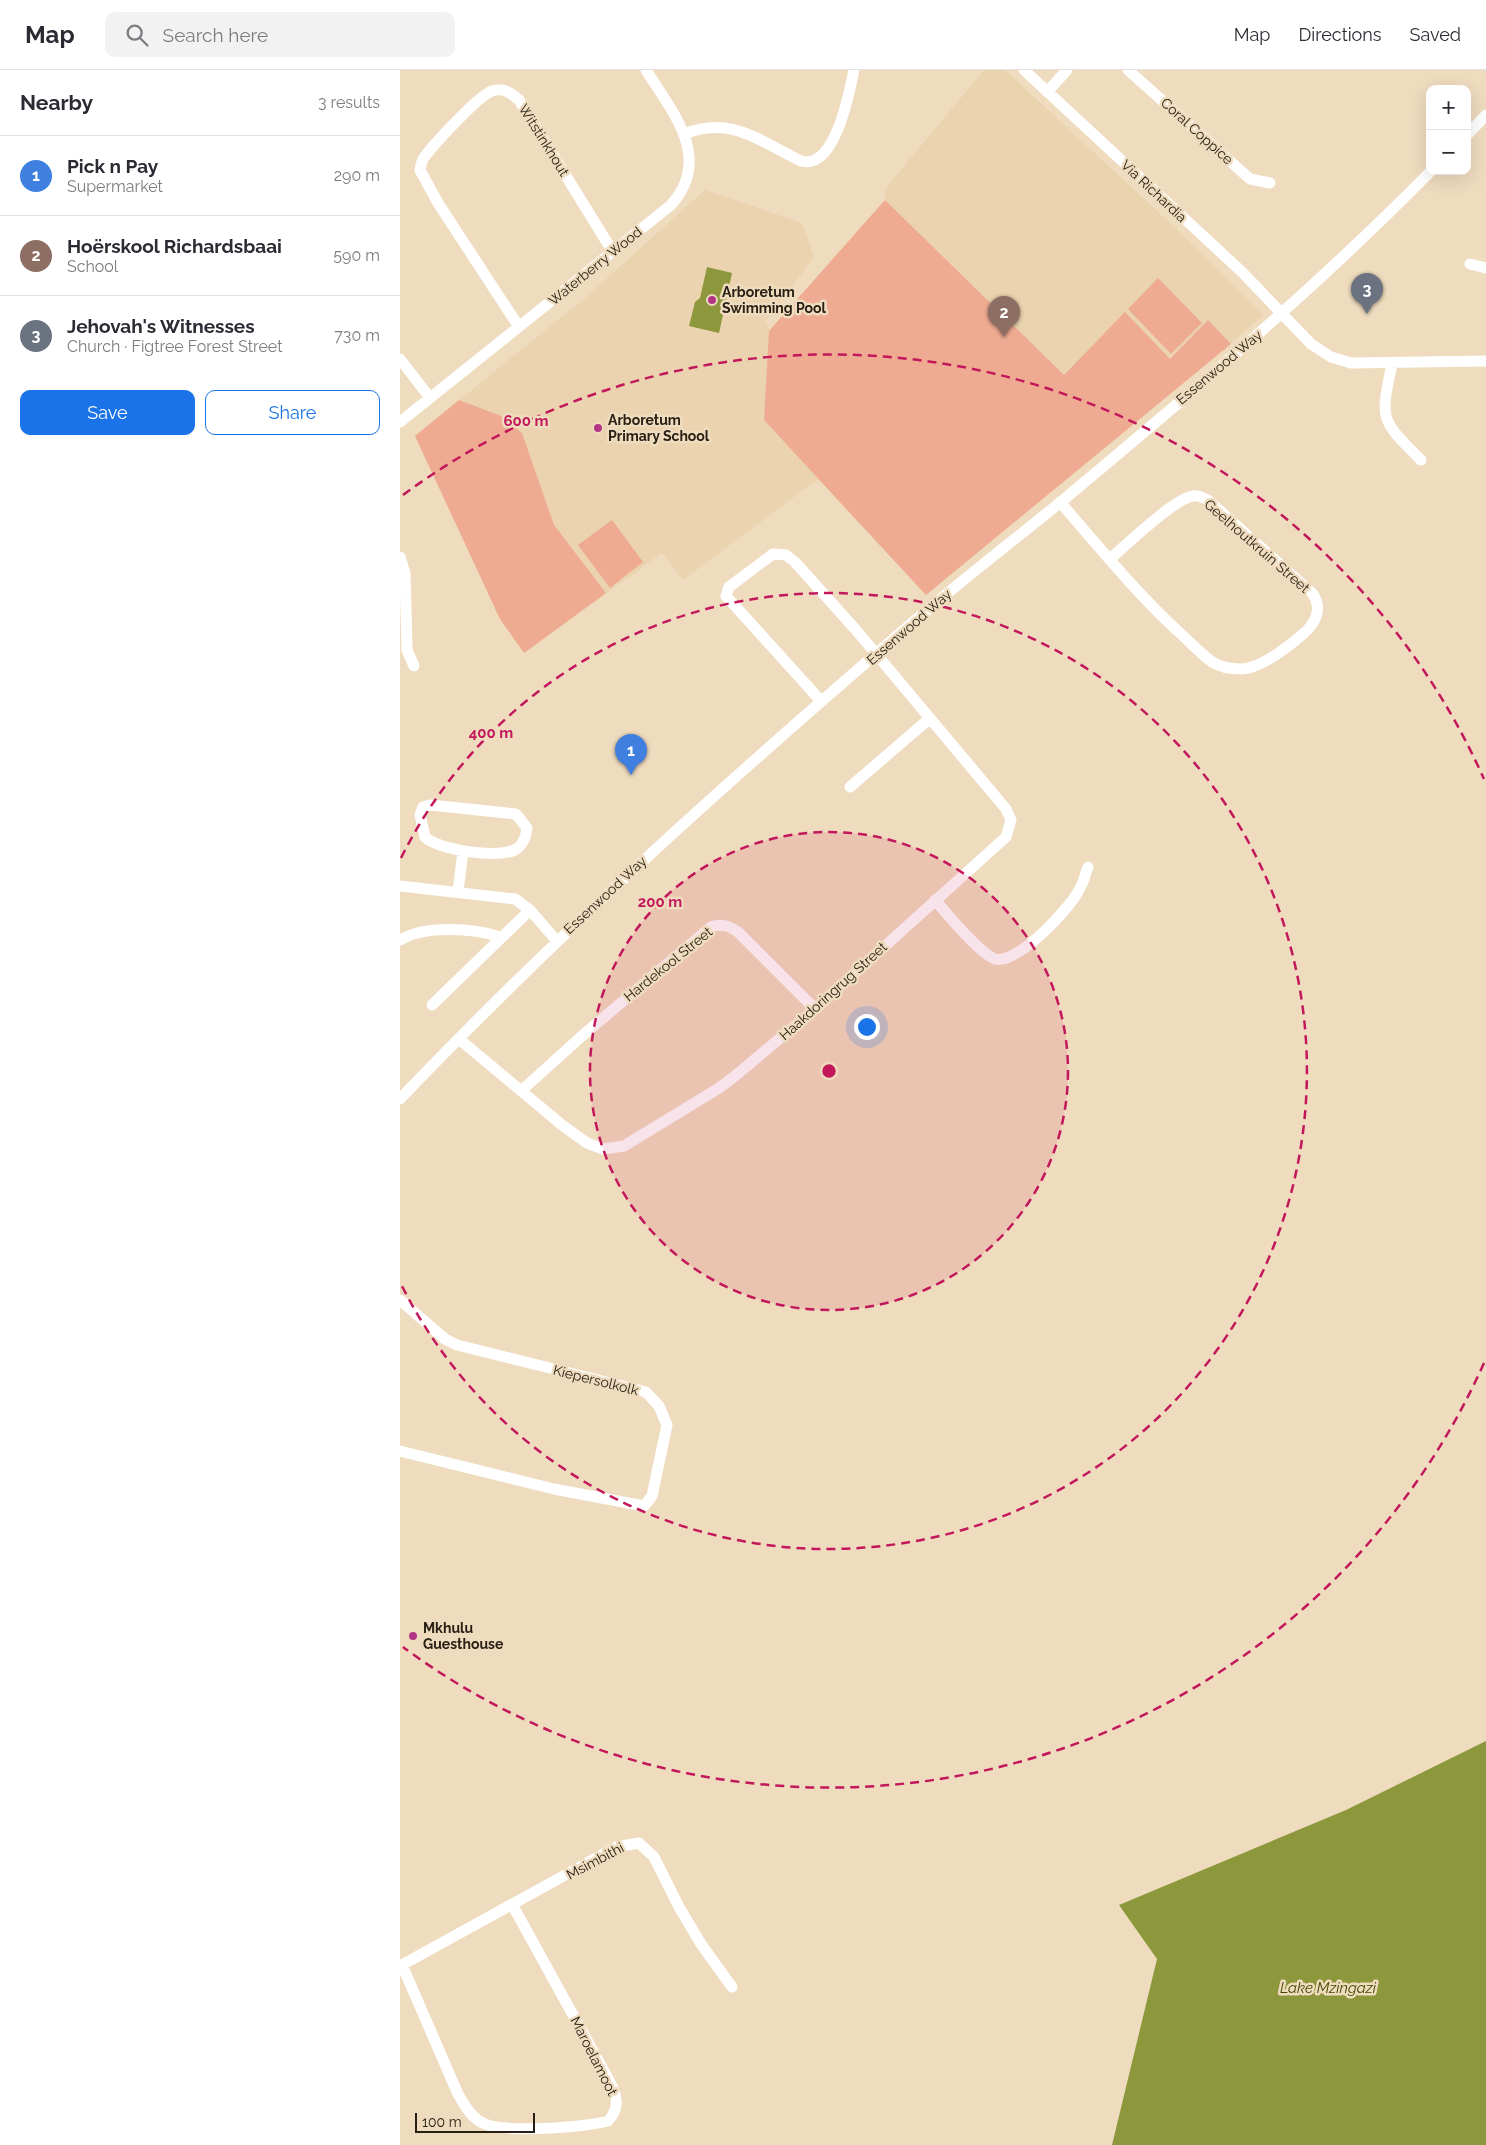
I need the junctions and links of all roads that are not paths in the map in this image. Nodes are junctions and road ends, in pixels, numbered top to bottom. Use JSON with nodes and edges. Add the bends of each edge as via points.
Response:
{"nodes":[{"id":1,"x":646,"y":70,"type":"edge"},
{"id":2,"x":854,"y":70,"type":"edge"},
{"id":3,"x":1024,"y":70,"type":"edge"},
{"id":4,"x":1067,"y":70,"type":"edge"},
{"id":5,"x":1128,"y":70,"type":"edge"},
{"id":6,"x":1047,"y":92,"type":"junction"},
{"id":7,"x":1486,"y":115,"type":"edge"},
{"id":8,"x":1471,"y":131,"type":"edge"},
{"id":9,"x":684,"y":134,"type":"junction"},
{"id":10,"x":1427,"y":175,"type":"edge"},
{"id":11,"x":1270,"y":183,"type":"dead end"},
{"id":12,"x":613,"y":252,"type":"junction"},
{"id":13,"x":1470,"y":264,"type":"dead end"},
{"id":14,"x":1486,"y":268,"type":"edge"},
{"id":15,"x":1283,"y":314,"type":"junction"},
{"id":16,"x":518,"y":327,"type":"junction"},
{"id":17,"x":400,"y":359,"type":"edge"},
{"id":18,"x":1486,"y":361,"type":"edge"},
{"id":19,"x":1392,"y":364,"type":"junction"},
{"id":20,"x":430,"y":398,"type":"junction"},
{"id":21,"x":400,"y":422,"type":"edge"},
{"id":22,"x":1421,"y":460,"type":"dead end"},
{"id":23,"x":1060,"y":502,"type":"junction"},
{"id":24,"x":400,"y":557,"type":"edge"},
{"id":25,"x":1110,"y":559,"type":"junction"},
{"id":26,"x":876,"y":655,"type":"junction"},
{"id":27,"x":414,"y":666,"type":"dead end"},
{"id":28,"x":821,"y":701,"type":"junction"},
{"id":29,"x":929,"y":719,"type":"junction"},
{"id":30,"x":850,"y":786,"type":"dead end"},
{"id":31,"x":463,"y":851,"type":"junction"},
{"id":32,"x":1088,"y":867,"type":"dead end"},
{"id":33,"x":405,"y":887,"type":"edge"},
{"id":34,"x":458,"y":892,"type":"junction"},
{"id":35,"x":935,"y":900,"type":"junction"},
{"id":36,"x":530,"y":910,"type":"junction"},
{"id":37,"x":500,"y":937,"type":"junction"},
{"id":38,"x":400,"y":940,"type":"edge"},
{"id":39,"x":556,"y":940,"type":"junction"},
{"id":40,"x":432,"y":1006,"type":"dead end"},
{"id":41,"x":816,"y":1008,"type":"junction"},
{"id":42,"x":459,"y":1039,"type":"junction"},
{"id":43,"x":521,"y":1091,"type":"junction"},
{"id":44,"x":400,"y":1099,"type":"edge"},
{"id":45,"x":400,"y":1300,"type":"edge"},
{"id":46,"x":400,"y":1451,"type":"edge"},
{"id":47,"x":513,"y":1906,"type":"junction"},
{"id":48,"x":401,"y":1965,"type":"edge"},
{"id":49,"x":732,"y":1987,"type":"dead end"}],
"edges":[{"from":1,"to":9,"type":"street","name":"Waterberry Wood"},
{"from":2,"to":9,"type":"street","via":[[835,135],[828,149],[811,163],[725,127],[710,126]]},
{"from":3,"to":6,"type":"street","name":"Via Richardia"},
{"from":4,"to":6,"type":"street"},
{"from":5,"to":11,"type":"street","name":"Coral Coppice","via":[[1250,179]]},
{"from":6,"to":15,"type":"street","name":"Via Richardia"},
{"from":7,"to":8,"type":"street"},
{"from":9,"to":12,"type":"street","name":"Waterberry Wood","via":[[689,146],[689,174],[679,196]]},
{"from":10,"to":15,"type":"street","name":"Essenwood Way","via":[[1366,238]]},
{"from":12,"to":16,"type":"street","name":"Waterberry Wood"},
{"from":12,"to":16,"type":"street","name":"Witstinkhout","via":[[519,100],[510,92],[500,90],[481,97],[433,147],[420,170]]},
{"from":13,"to":14,"type":"street"},
{"from":15,"to":19,"type":"street","name":"Via Richardia","via":[[1311,344],[1330,357],[1351,363]]},
{"from":15,"to":23,"type":"street","name":"Essenwood Way"},
{"from":16,"to":20,"type":"street","name":"Waterberry Wood"},
{"from":17,"to":20,"type":"street"},
{"from":18,"to":19,"type":"street","name":"Via Richardia"},
{"from":19,"to":22,"type":"street","via":[[1385,398],[1385,418],[1392,432]]},
{"from":20,"to":21,"type":"street","name":"Waterberry Wood"},
{"from":23,"to":25,"type":"street","name":"Geelhoutkruin Street"},
{"from":23,"to":26,"type":"street","name":"Essenwood Way"},
{"from":24,"to":27,"type":"street","via":[[405,573],[407,650]]},
{"from":25,"to":25,"type":"street","name":"Geelhoutkruin Street","via":[[1158,613],[1213,662],[1232,669],[1253,667],[1281,652],[1316,620],[1318,605],[1313,594],[1200,496],[1184,499],[1169,509]]},
{"from":26,"to":28,"type":"street","name":"Essenwood Way"},
{"from":26,"to":28,"type":"street","name":"Haakdoringrug Street","via":[[786,555],[769,556],[729,588],[725,594],[728,600]]},
{"from":26,"to":29,"type":"street","name":"Haakdoringrug Street"},
{"from":28,"to":39,"type":"street","name":"Essenwood Way"},
{"from":29,"to":30,"type":"street"},
{"from":29,"to":35,"type":"street","name":"Haakdoringrug Street","via":[[1006,809],[1011,820],[1003,841]]},
{"from":31,"to":31,"type":"street","via":[[512,851],[522,844],[528,828],[516,814],[505,811],[423,807],[420,815],[427,839]]},
{"from":31,"to":34,"type":"street"},
{"from":32,"to":35,"type":"street","via":[[1080,888],[1060,916],[1010,958],[998,959],[986,953]]},
{"from":33,"to":34,"type":"street"},
{"from":34,"to":36,"type":"street","via":[[507,896]]},
{"from":35,"to":41,"type":"street","name":"Haakdoringrug Street"},
{"from":36,"to":37,"type":"street"},
{"from":36,"to":39,"type":"street"},
{"from":37,"to":38,"type":"street","via":[[484,931],[453,930]]},
{"from":37,"to":40,"type":"street"},
{"from":39,"to":42,"type":"street","name":"Essenwood Way"},
{"from":41,"to":43,"type":"street","name":"Haakdoringrug Street","via":[[719,1088],[624,1146],[603,1149],[587,1143]]},
{"from":41,"to":43,"type":"street","name":"Hardekool Street","via":[[738,932],[724,925],[710,927]]},
{"from":42,"to":43,"type":"street","name":"Haakdoringrug Street"},
{"from":42,"to":44,"type":"street","name":"Essenwood Way"},
{"from":45,"to":46,"type":"street","name":"Kiepersolkolk","via":[[457,1346],[646,1392],[659,1406],[667,1425],[652,1496],[644,1506],[554,1489]]},
{"from":47,"to":48,"type":"street","name":"Msimbithi"},
{"from":47,"to":48,"type":"street","name":"Maroelamoot","via":[[612,2084],[618,2105],[608,2121],[508,2130],[480,2122],[458,2094]]},
{"from":47,"to":49,"type":"street","name":"Msimbithi","via":[[616,1848],[639,1843],[654,1857],[701,1944]]}]}
